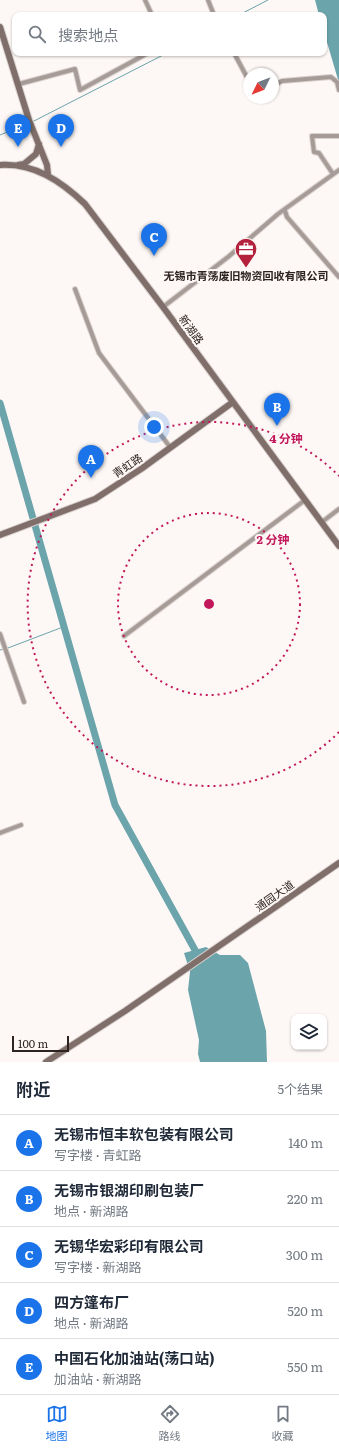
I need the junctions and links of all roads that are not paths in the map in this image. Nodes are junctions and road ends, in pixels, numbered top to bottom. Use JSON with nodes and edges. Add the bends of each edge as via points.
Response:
{"nodes":[{"id":1,"x":145,"y":0,"type":"edge"},
{"id":2,"x":208,"y":0,"type":"edge"},
{"id":3,"x":151,"y":12,"type":"edge"},
{"id":4,"x":213,"y":12,"type":"edge"},
{"id":5,"x":0,"y":27,"type":"edge"},
{"id":6,"x":142,"y":56,"type":"edge"},
{"id":7,"x":236,"y":56,"type":"edge"},
{"id":8,"x":243,"y":70,"type":"edge"},
{"id":9,"x":279,"y":83,"type":"edge"},
{"id":10,"x":19,"y":84,"type":"junction"},
{"id":11,"x":339,"y":90,"type":"edge"},
{"id":12,"x":339,"y":136,"type":"edge"},
{"id":13,"x":38,"y":142,"type":"junction"},
{"id":14,"x":0,"y":165,"type":"edge"},
{"id":15,"x":17,"y":165,"type":"junction"},
{"id":16,"x":339,"y":170,"type":"edge"},
{"id":17,"x":333,"y":174,"type":"junction"},
{"id":18,"x":48,"y":175,"type":"junction"},
{"id":19,"x":285,"y":211,"type":"junction"},
{"id":20,"x":339,"y":277,"type":"edge"},
{"id":21,"x":75,"y":289,"type":"dead end"},
{"id":22,"x":163,"y":307,"type":"junction"},
{"id":23,"x":233,"y":402,"type":"junction"},
{"id":24,"x":170,"y":447,"type":"junction"},
{"id":25,"x":305,"y":500,"type":"junction"},
{"id":26,"x":339,"y":509,"type":"edge"},
{"id":27,"x":322,"y":522,"type":"junction"},
{"id":28,"x":0,"y":534,"type":"edge"},
{"id":29,"x":339,"y":546,"type":"edge"},
{"id":30,"x":0,"y":634,"type":"edge"},
{"id":31,"x":124,"y":636,"type":"dead end"},
{"id":32,"x":24,"y":702,"type":"dead end"},
{"id":33,"x":21,"y":825,"type":"dead end"},
{"id":34,"x":0,"y":833,"type":"edge"},
{"id":35,"x":339,"y":863,"type":"edge"},
{"id":36,"x":46,"y":1062,"type":"edge"}],
"edges":[{"from":1,"to":3,"type":"street"},
{"from":2,"to":4,"type":"street"},
{"from":5,"to":10,"type":"street"},
{"from":6,"to":10,"type":"street","via":[[80,90],[75,69]]},
{"from":7,"to":8,"type":"street"},
{"from":9,"to":11,"type":"street","via":[[331,77],[337,82]]},
{"from":10,"to":13,"type":"street"},
{"from":12,"to":17,"type":"street","via":[[312,136],[314,152],[319,153]]},
{"from":13,"to":15,"type":"street","via":[[36,154],[24,164]]},
{"from":13,"to":18,"type":"street"},
{"from":14,"to":15,"type":"street","name":"新湖路"},
{"from":15,"to":18,"type":"street","name":"新湖路"},
{"from":16,"to":17,"type":"street"},
{"from":17,"to":19,"type":"street"},
{"from":18,"to":22,"type":"street","name":"新湖路","via":[[85,204]]},
{"from":19,"to":20,"type":"street","via":[[287,217]]},
{"from":19,"to":22,"type":"street"},
{"from":21,"to":24,"type":"street","via":[[99,353]]},
{"from":22,"to":23,"type":"street","name":"新湖路"},
{"from":23,"to":24,"type":"street","name":"青虹路"},
{"from":23,"to":25,"type":"street","name":"新湖路"},
{"from":24,"to":28,"type":"street","name":"青虹路","via":[[95,499]]},
{"from":25,"to":27,"type":"street","name":"新湖路"},
{"from":25,"to":31,"type":"street"},
{"from":26,"to":27,"type":"street"},
{"from":27,"to":29,"type":"street","name":"新湖路"},
{"from":30,"to":32,"type":"street"},
{"from":33,"to":34,"type":"street"},
{"from":35,"to":36,"type":"street","name":"通园大道","via":[[125,1011]]}]}
